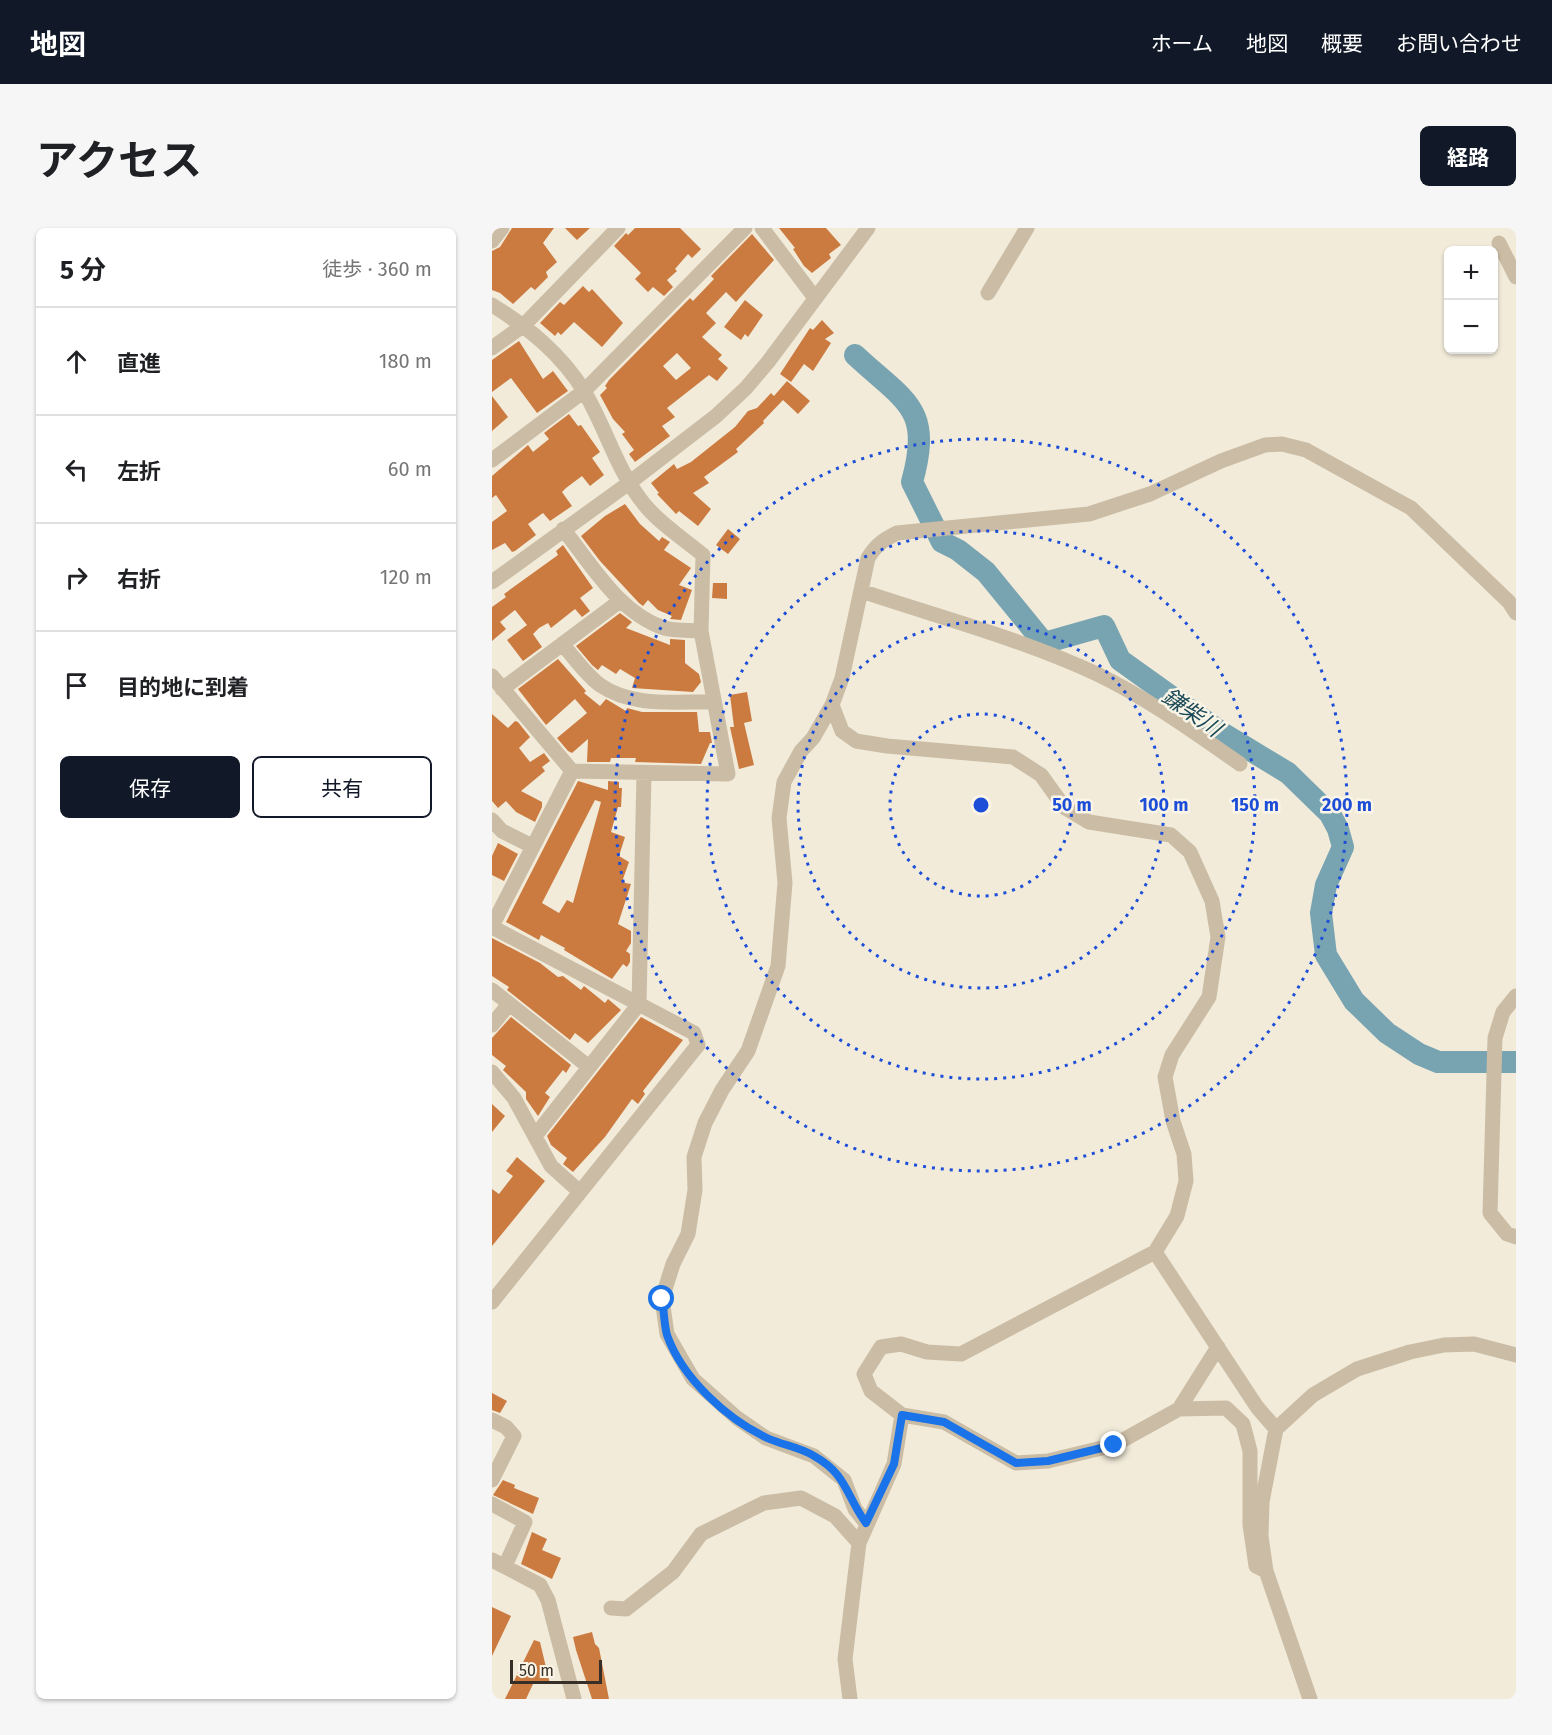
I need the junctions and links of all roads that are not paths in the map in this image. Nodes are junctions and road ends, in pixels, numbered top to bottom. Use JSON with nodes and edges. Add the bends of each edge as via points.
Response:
{"nodes":[{"id":1,"x":502,"y":228,"type":"edge"},
{"id":2,"x":618,"y":228,"type":"edge"},
{"id":3,"x":745,"y":228,"type":"edge"},
{"id":4,"x":762,"y":228,"type":"edge"},
{"id":5,"x":868,"y":228,"type":"edge"},
{"id":6,"x":1027,"y":228,"type":"edge"},
{"id":7,"x":492,"y":241,"type":"edge"},
{"id":8,"x":1499,"y":243,"type":"dead end"},
{"id":9,"x":1516,"y":277,"type":"edge"},
{"id":10,"x":988,"y":293,"type":"dead end"},
{"id":11,"x":815,"y":298,"type":"junction"},
{"id":12,"x":492,"y":305,"type":"edge"},
{"id":13,"x":524,"y":325,"type":"junction"},
{"id":14,"x":492,"y":348,"type":"edge"},
{"id":15,"x":584,"y":392,"type":"junction"},
{"id":16,"x":492,"y":460,"type":"edge"},
{"id":17,"x":629,"y":483,"type":"junction"},
{"id":18,"x":563,"y":529,"type":"junction"},
{"id":19,"x":492,"y":582,"type":"edge"},
{"id":20,"x":861,"y":591,"type":"junction"},
{"id":21,"x":620,"y":601,"type":"junction"},
{"id":22,"x":1516,"y":613,"type":"edge"},
{"id":23,"x":701,"y":631,"type":"junction"},
{"id":24,"x":562,"y":644,"type":"junction"},
{"id":25,"x":492,"y":676,"type":"edge"},
{"id":26,"x":502,"y":689,"type":"junction"},
{"id":27,"x":714,"y":702,"type":"junction"},
{"id":28,"x":832,"y":705,"type":"junction"},
{"id":29,"x":1240,"y":764,"type":"dead end"},
{"id":30,"x":572,"y":771,"type":"junction"},
{"id":31,"x":644,"y":773,"type":"junction"},
{"id":32,"x":492,"y":820,"type":"edge"},
{"id":33,"x":532,"y":846,"type":"junction"},
{"id":34,"x":492,"y":926,"type":"edge"},
{"id":35,"x":492,"y":990,"type":"edge"},
{"id":36,"x":1516,"y":996,"type":"edge"},
{"id":37,"x":509,"y":1004,"type":"junction"},
{"id":38,"x":639,"y":1004,"type":"junction"},
{"id":39,"x":492,"y":1024,"type":"edge"},
{"id":40,"x":589,"y":1067,"type":"junction"},
{"id":41,"x":492,"y":1072,"type":"edge"},
{"id":42,"x":534,"y":1136,"type":"junction"},
{"id":43,"x":580,"y":1192,"type":"junction"},
{"id":44,"x":1516,"y":1237,"type":"edge"},
{"id":45,"x":1155,"y":1252,"type":"junction"},
{"id":46,"x":492,"y":1302,"type":"edge"},
{"id":47,"x":1218,"y":1347,"type":"junction"},
{"id":48,"x":1516,"y":1355,"type":"edge"},
{"id":49,"x":1179,"y":1409,"type":"junction"},
{"id":50,"x":902,"y":1415,"type":"junction"},
{"id":51,"x":492,"y":1420,"type":"edge"},
{"id":52,"x":1276,"y":1429,"type":"junction"},
{"id":53,"x":492,"y":1480,"type":"edge"},
{"id":54,"x":492,"y":1504,"type":"edge"},
{"id":55,"x":866,"y":1523,"type":"junction"},
{"id":56,"x":859,"y":1543,"type":"junction"},
{"id":57,"x":498,"y":1563,"type":"edge"},
{"id":58,"x":1266,"y":1571,"type":"junction"},
{"id":59,"x":611,"y":1608,"type":"dead end"},
{"id":60,"x":573,"y":1699,"type":"edge"},
{"id":61,"x":850,"y":1699,"type":"edge"},
{"id":62,"x":1310,"y":1699,"type":"edge"}],
"edges":[{"from":1,"to":7,"type":"street"},
{"from":2,"to":13,"type":"street"},
{"from":3,"to":15,"type":"street"},
{"from":4,"to":11,"type":"street"},
{"from":5,"to":11,"type":"street"},
{"from":6,"to":10,"type":"street"},
{"from":8,"to":9,"type":"street"},
{"from":11,"to":17,"type":"street","via":[[746,388]]},
{"from":12,"to":13,"type":"street"},
{"from":13,"to":14,"type":"street"},
{"from":13,"to":15,"type":"street","via":[[556,353]]},
{"from":15,"to":16,"type":"street"},
{"from":15,"to":17,"type":"street"},
{"from":17,"to":18,"type":"street"},
{"from":17,"to":23,"type":"street","via":[[645,506],[703,555]]},
{"from":18,"to":19,"type":"street"},
{"from":18,"to":21,"type":"street"},
{"from":20,"to":22,"type":"street","via":[[868,558],[880,541],[897,533],[1089,514],[1150,494],[1221,461],[1282,444],[1306,450],[1411,508]]},
{"from":20,"to":28,"type":"street","via":[[842,678]]},
{"from":20,"to":29,"type":"street","via":[[1098,675]]},
{"from":21,"to":23,"type":"street","via":[[666,629]]},
{"from":21,"to":24,"type":"street"},
{"from":23,"to":27,"type":"street"},
{"from":24,"to":26,"type":"street"},
{"from":24,"to":27,"type":"street","via":[[599,684],[619,696],[639,701]]},
{"from":25,"to":26,"type":"street"},
{"from":26,"to":30,"type":"street"},
{"from":27,"to":31,"type":"street","via":[[728,774]]},
{"from":28,"to":45,"type":"street","via":[[842,731],[856,741],[1013,757],[1041,775],[1064,807],[1089,822],[1171,835],[1190,852],[1212,901],[1218,937],[1216,963],[1209,997],[1172,1055],[1165,1077],[1184,1154],[1186,1181],[1177,1216]]},
{"from":28,"to":55,"type":"street","via":[[784,782],[779,818],[785,883],[778,966],[748,1051],[705,1123],[694,1157],[695,1190],[688,1234],[662,1299],[667,1334],[693,1379],[757,1431],[814,1456],[844,1480],[855,1509]]},
{"from":30,"to":31,"type":"street"},
{"from":30,"to":33,"type":"street"},
{"from":31,"to":38,"type":"street"},
{"from":32,"to":33,"type":"street","via":[[502,831]]},
{"from":33,"to":34,"type":"street"},
{"from":34,"to":38,"type":"street"},
{"from":35,"to":37,"type":"street"},
{"from":36,"to":44,"type":"street","via":[[1498,1025],[1490,1213],[1507,1234]]},
{"from":37,"to":39,"type":"street"},
{"from":37,"to":40,"type":"street"},
{"from":38,"to":40,"type":"street"},
{"from":38,"to":43,"type":"street","via":[[694,1033],[698,1045]]},
{"from":40,"to":42,"type":"street"},
{"from":41,"to":42,"type":"street","via":[[514,1098]]},
{"from":42,"to":43,"type":"street","via":[[551,1166]]},
{"from":43,"to":46,"type":"street"},
{"from":45,"to":47,"type":"street"},
{"from":45,"to":50,"type":"street","via":[[961,1354],[927,1352],[901,1344],[880,1347],[864,1374],[872,1391]]},
{"from":47,"to":49,"type":"street"},
{"from":47,"to":52,"type":"street"},
{"from":48,"to":52,"type":"street","via":[[1474,1344],[1410,1352],[1348,1374],[1313,1395]]},
{"from":49,"to":50,"type":"street","via":[[1114,1445],[1048,1461],[1016,1463],[944,1422]]},
{"from":49,"to":58,"type":"street","via":[[1226,1408],[1243,1424],[1250,1451],[1250,1525],[1256,1566]]},
{"from":50,"to":55,"type":"street","via":[[894,1464]]},
{"from":51,"to":53,"type":"street","via":[[514,1436]]},
{"from":52,"to":58,"type":"street","via":[[1262,1502]]},
{"from":54,"to":57,"type":"street","via":[[525,1522]]},
{"from":55,"to":56,"type":"street"},
{"from":56,"to":59,"type":"street","via":[[835,1516],[801,1498],[765,1503],[701,1534],[673,1572],[626,1609]]},
{"from":56,"to":61,"type":"street","via":[[845,1659]]},
{"from":57,"to":60,"type":"street","via":[[540,1585],[548,1600]]},
{"from":58,"to":62,"type":"street"}]}
